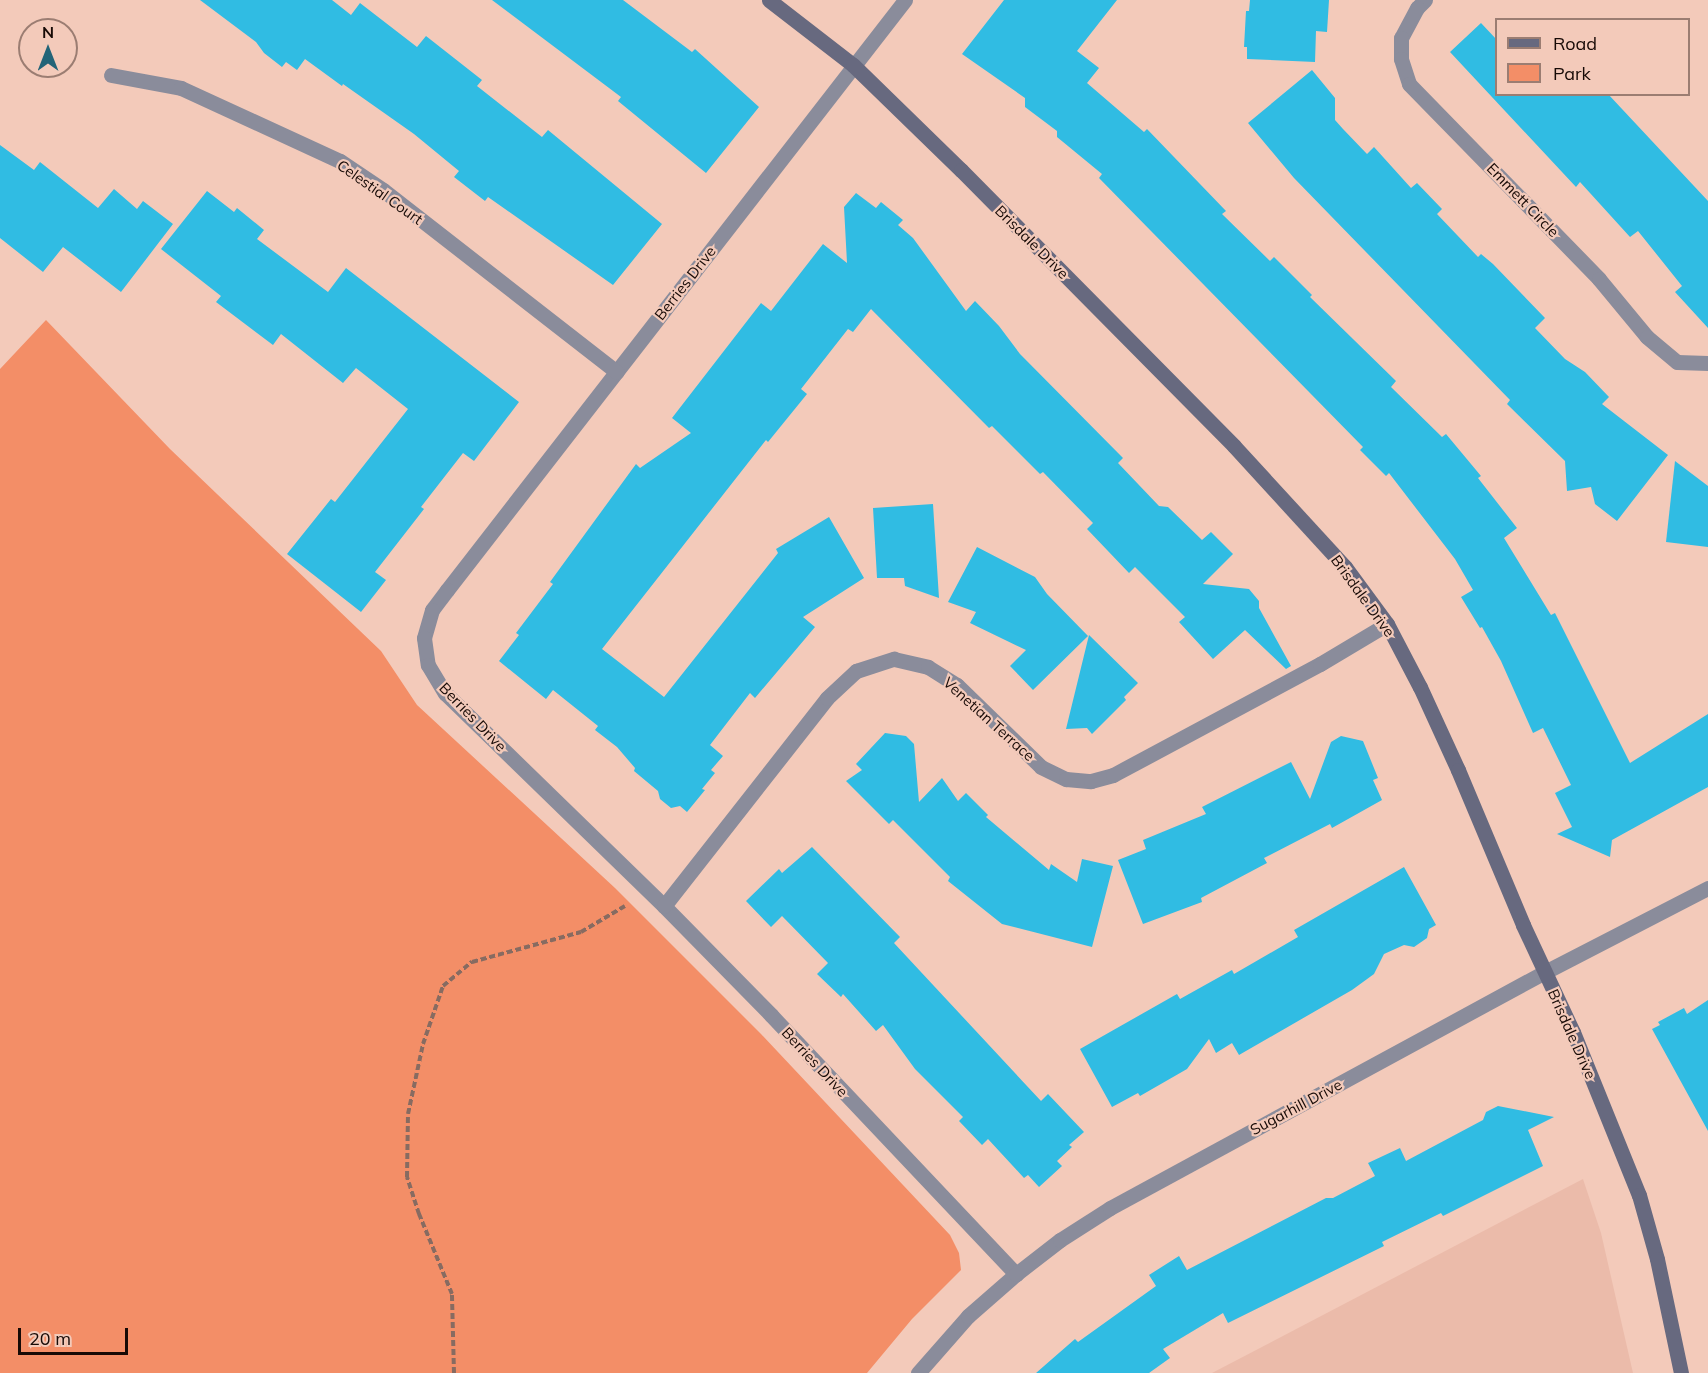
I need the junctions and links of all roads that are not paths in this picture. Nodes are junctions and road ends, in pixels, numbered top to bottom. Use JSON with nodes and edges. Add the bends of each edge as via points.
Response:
{"nodes":[{"id":1,"x":769,"y":0,"type":"edge"},
{"id":2,"x":905,"y":0,"type":"edge"},
{"id":3,"x":1425,"y":0,"type":"edge"},
{"id":4,"x":853,"y":65,"type":"junction"},
{"id":5,"x":111,"y":75,"type":"dead end"},
{"id":6,"x":1708,"y":363,"type":"edge"},
{"id":7,"x":617,"y":372,"type":"junction"},
{"id":8,"x":1387,"y":624,"type":"junction"},
{"id":9,"x":1708,"y":888,"type":"edge"},
{"id":10,"x":664,"y":906,"type":"junction"},
{"id":11,"x":1545,"y":972,"type":"junction"},
{"id":12,"x":1016,"y":1275,"type":"junction"},
{"id":13,"x":918,"y":1373,"type":"edge"},
{"id":14,"x":1681,"y":1373,"type":"edge"}],
"edges":[{"from":1,"to":4,"type":"street","name":"Brisdale Drive"},
{"from":2,"to":4,"type":"street","name":"Berries Drive"},
{"from":3,"to":6,"type":"street","name":"Emmett Circle","via":[[1401,38],[1401,59],[1409,84],[1599,279],[1647,337],[1677,362]]},
{"from":4,"to":7,"type":"street","name":"Berries Drive"},
{"from":4,"to":8,"type":"street","name":"Brisdale Drive","via":[[1234,446],[1345,567]]},
{"from":5,"to":7,"type":"street","name":"Celestial Court","via":[[181,88],[340,161]]},
{"from":7,"to":10,"type":"street","name":"Berries Drive","via":[[432,610],[424,638],[428,665],[446,693]]},
{"from":8,"to":10,"type":"street","name":"Venetian Terrace","via":[[1123,769],[1091,781],[1066,779],[1041,767],[957,686],[928,667],[894,659],[856,671],[827,698]]},
{"from":8,"to":11,"type":"street","name":"Brisdale Drive","via":[[1430,708]]},
{"from":9,"to":11,"type":"street","name":"Sugarhill Drive"},
{"from":10,"to":12,"type":"street","name":"Berries Drive"},
{"from":11,"to":12,"type":"street","name":"Sugarhill Drive","via":[[1110,1208]]},
{"from":11,"to":14,"type":"street","name":"Brisdale Drive","via":[[1639,1195]]},
{"from":12,"to":13,"type":"street","name":"Sugarhill Drive","via":[[961,1324]]}]}
